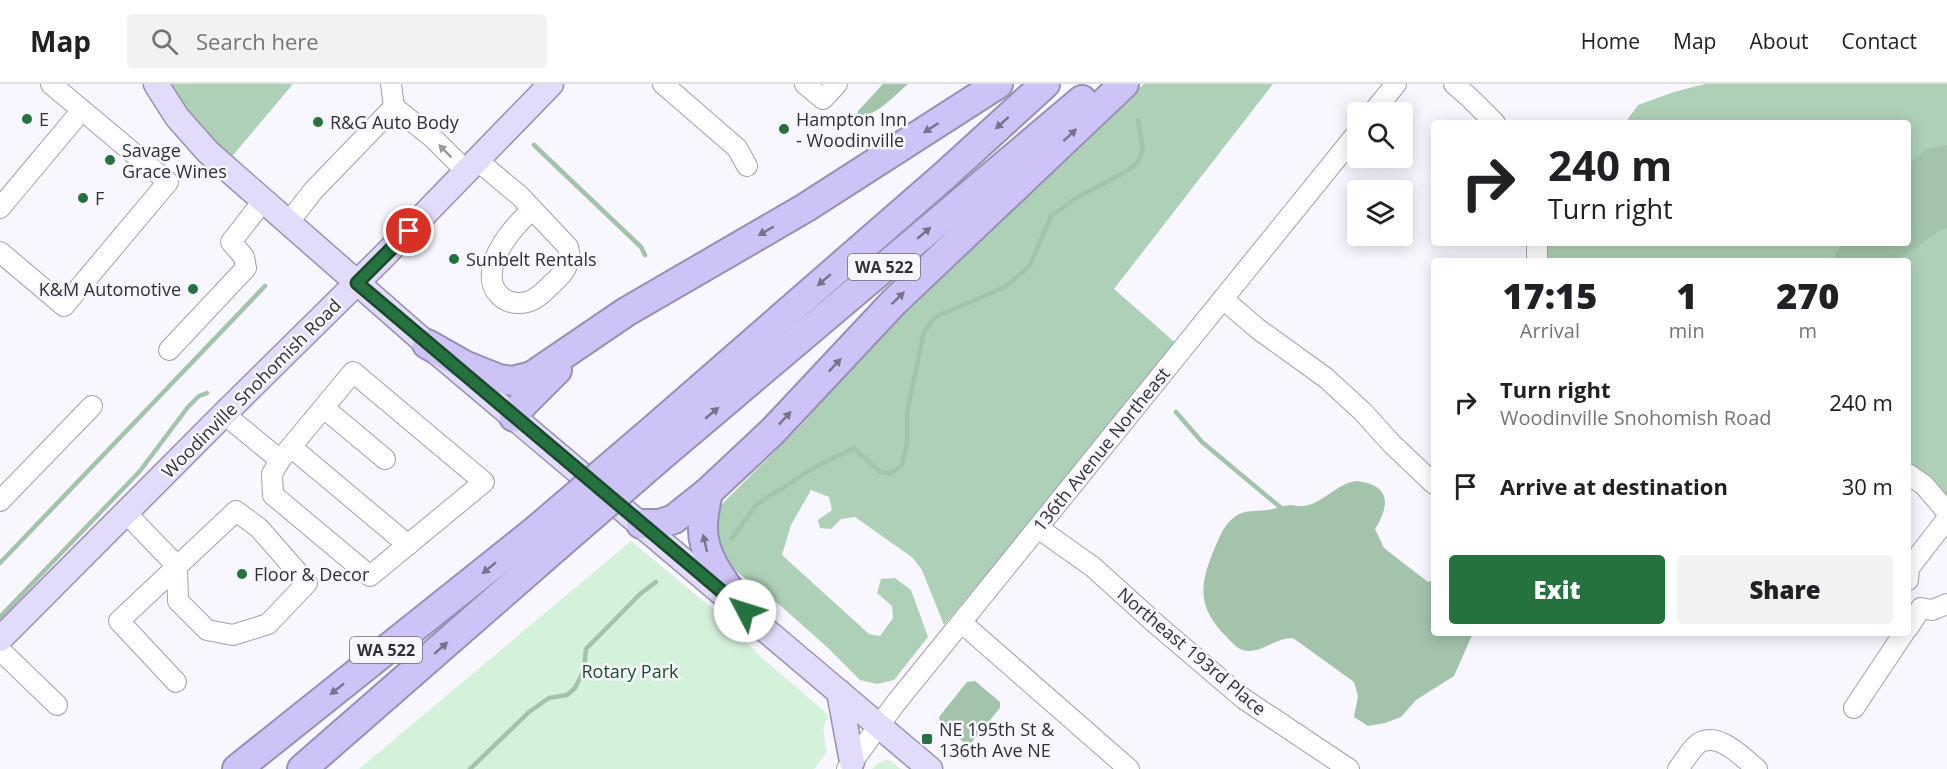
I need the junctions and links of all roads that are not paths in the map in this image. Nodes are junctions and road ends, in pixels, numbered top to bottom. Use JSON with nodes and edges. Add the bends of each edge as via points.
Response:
{"nodes":[{"id":1,"x":51,"y":84,"type":"edge"},
{"id":2,"x":156,"y":84,"type":"edge"},
{"id":3,"x":390,"y":84,"type":"edge"},
{"id":4,"x":551,"y":84,"type":"edge"},
{"id":5,"x":663,"y":84,"type":"edge"},
{"id":6,"x":805,"y":84,"type":"edge"},
{"id":7,"x":837,"y":84,"type":"edge"},
{"id":8,"x":998,"y":84,"type":"edge"},
{"id":9,"x":1045,"y":84,"type":"edge"},
{"id":10,"x":1102,"y":84,"type":"edge"},
{"id":11,"x":1124,"y":84,"type":"edge"},
{"id":12,"x":1396,"y":84,"type":"edge"},
{"id":13,"x":1454,"y":84,"type":"edge"},
{"id":14,"x":1381,"y":102,"type":"edge"},
{"id":15,"x":394,"y":106,"type":"junction"},
{"id":16,"x":82,"y":110,"type":"junction"},
{"id":17,"x":1492,"y":120,"type":"edge"},
{"id":18,"x":1347,"y":146,"type":"edge"},
{"id":19,"x":747,"y":166,"type":"dead end"},
{"id":20,"x":472,"y":167,"type":"junction"},
{"id":21,"x":263,"y":201,"type":"junction"},
{"id":22,"x":0,"y":208,"type":"edge"},
{"id":23,"x":532,"y":210,"type":"junction"},
{"id":24,"x":288,"y":223,"type":"junction"},
{"id":25,"x":0,"y":252,"type":"edge"},
{"id":26,"x":357,"y":283,"type":"junction"},
{"id":27,"x":1223,"y":299,"type":"junction"},
{"id":28,"x":603,"y":329,"type":"junction"},
{"id":29,"x":428,"y":344,"type":"junction"},
{"id":30,"x":169,"y":350,"type":"dead end"},
{"id":31,"x":92,"y":406,"type":"dead end"},
{"id":32,"x":324,"y":408,"type":"junction"},
{"id":33,"x":224,"y":414,"type":"junction"},
{"id":34,"x":514,"y":417,"type":"junction"},
{"id":35,"x":657,"y":443,"type":"junction"},
{"id":36,"x":285,"y":454,"type":"junction"},
{"id":37,"x":385,"y":459,"type":"dead end"},
{"id":38,"x":1911,"y":476,"type":"edge"},
{"id":39,"x":1431,"y":481,"type":"edge"},
{"id":40,"x":708,"y":492,"type":"junction"},
{"id":41,"x":0,"y":501,"type":"edge"},
{"id":42,"x":1947,"y":512,"type":"edge"},
{"id":43,"x":126,"y":513,"type":"junction"},
{"id":44,"x":1947,"y":519,"type":"edge"},
{"id":45,"x":641,"y":524,"type":"junction"},
{"id":46,"x":1038,"y":528,"type":"junction"},
{"id":47,"x":545,"y":540,"type":"junction"},
{"id":48,"x":408,"y":545,"type":"junction"},
{"id":49,"x":177,"y":566,"type":"junction"},
{"id":50,"x":1911,"y":567,"type":"edge"},
{"id":51,"x":1911,"y":592,"type":"edge"},
{"id":52,"x":1947,"y":604,"type":"edge"},
{"id":53,"x":1921,"y":608,"type":"junction"},
{"id":54,"x":745,"y":611,"type":"junction"},
{"id":55,"x":962,"y":623,"type":"junction"},
{"id":56,"x":1911,"y":623,"type":"edge"},
{"id":57,"x":1903,"y":636,"type":"edge"},
{"id":58,"x":0,"y":639,"type":"edge"},
{"id":59,"x":0,"y":650,"type":"edge"},
{"id":60,"x":176,"y":682,"type":"dead end"},
{"id":61,"x":839,"y":692,"type":"junction"},
{"id":62,"x":57,"y":705,"type":"dead end"},
{"id":63,"x":1854,"y":708,"type":"dead end"},
{"id":64,"x":880,"y":727,"type":"junction"},
{"id":65,"x":850,"y":765,"type":"edge"},
{"id":66,"x":237,"y":769,"type":"edge"},
{"id":67,"x":302,"y":769,"type":"edge"},
{"id":68,"x":930,"y":769,"type":"edge"},
{"id":69,"x":1129,"y":769,"type":"edge"},
{"id":70,"x":1349,"y":769,"type":"edge"},
{"id":71,"x":1678,"y":769,"type":"edge"},
{"id":72,"x":1757,"y":769,"type":"edge"}],
"edges":[{"from":1,"to":16,"type":"street"},
{"from":2,"to":21,"type":"main road","via":[[200,143]]},
{"from":3,"to":15,"type":"street"},
{"from":4,"to":20,"type":"main road","name":"Woodinville Snohomish Road"},
{"from":5,"to":19,"type":"street","via":[[737,148]]},
{"from":6,"to":7,"type":"street","via":[[823,99]]},
{"from":8,"to":28,"type":"highway","one_way":true,"via":[[805,208],[655,294]]},
{"from":9,"to":35,"type":"highway","number":"WA 522","one_way":true},
{"from":35,"to":10,"type":"highway","number":"WA 522","one_way":true},
{"from":40,"to":11,"type":"highway","one_way":true,"via":[[773,431],[894,302]]},
{"from":12,"to":14,"type":"street"},
{"from":13,"to":17,"type":"street"},
{"from":20,"to":15,"type":"street","one_way":true},
{"from":15,"to":24,"type":"street"},
{"from":16,"to":22,"type":"street"},
{"from":16,"to":25,"type":"street","via":[[168,182],[64,306]]},
{"from":18,"to":27,"type":"street","name":"136th Avenue Northeast"},
{"from":20,"to":23,"type":"street","via":[[520,196]]},
{"from":20,"to":26,"type":"main road","name":"Woodinville Snohomish Road"},
{"from":21,"to":24,"type":"main road"},
{"from":21,"to":30,"type":"street","via":[[231,242],[244,256],[246,268]]},
{"from":23,"to":23,"type":"street","via":[[568,247],[569,263],[561,276],[535,299],[506,301],[494,289],[492,272],[496,258]]},
{"from":24,"to":26,"type":"main road"},
{"from":26,"to":29,"type":"main road"},
{"from":26,"to":33,"type":"main road","name":"Woodinville Snohomish Road"},
{"from":27,"to":39,"type":"street","via":[[1326,378]]},
{"from":27,"to":46,"type":"street","name":"136th Avenue Northeast"},
{"from":28,"to":29,"type":"highway","via":[[532,376],[512,381],[485,375]]},
{"from":28,"to":34,"type":"highway","via":[[558,369]]},
{"from":29,"to":34,"type":"main road"},
{"from":31,"to":41,"type":"street"},
{"from":32,"to":36,"type":"street"},
{"from":32,"to":37,"type":"street"},
{"from":32,"to":48,"type":"street","via":[[353,372],[484,482]]},
{"from":33,"to":36,"type":"street"},
{"from":33,"to":43,"type":"main road","name":"Woodinville Snohomish Road"},
{"from":34,"to":45,"type":"main road"},
{"from":35,"to":47,"type":"highway","number":"WA 522","bridge":true},
{"from":36,"to":48,"type":"street"},
{"from":36,"to":48,"type":"street","via":[[272,474],[273,495],[370,576]]},
{"from":38,"to":42,"type":"street"},
{"from":40,"to":45,"type":"highway","via":[[674,519]]},
{"from":54,"to":40,"type":"highway","one_way":true,"via":[[717,570],[705,544],[702,524]]},
{"from":43,"to":49,"type":"street"},
{"from":43,"to":58,"type":"main road","name":"Woodinville Snohomish Road"},
{"from":44,"to":50,"type":"street"},
{"from":45,"to":54,"type":"main road"},
{"from":46,"to":55,"type":"street","name":"136th Avenue Northeast"},
{"from":46,"to":70,"type":"street","name":"Northeast 193rd Place","via":[[1093,567],[1244,699]]},
{"from":47,"to":66,"type":"highway","number":"WA 522","one_way":true},
{"from":67,"to":47,"type":"highway","number":"WA 522","one_way":true},
{"from":49,"to":49,"type":"street","via":[[236,511],[259,528],[307,583],[268,624],[233,635],[207,630],[178,601]]},
{"from":49,"to":60,"type":"street","via":[[119,621]]},
{"from":51,"to":53,"type":"street"},
{"from":52,"to":53,"type":"street","via":[[1932,610]]},
{"from":53,"to":56,"type":"street"},
{"from":54,"to":61,"type":"main road"},
{"from":55,"to":64,"type":"street","name":"136th Avenue Northeast"},
{"from":55,"to":69,"type":"street"},
{"from":57,"to":63,"type":"street"},
{"from":59,"to":62,"type":"street"},
{"from":61,"to":64,"type":"main road"},
{"from":61,"to":65,"type":"main road"},
{"from":64,"to":65,"type":"street","name":"136th Avenue Northeast"},
{"from":64,"to":68,"type":"main road"},
{"from":71,"to":72,"type":"street","via":[[1698,743],[1711,739],[1725,744]]}]}
